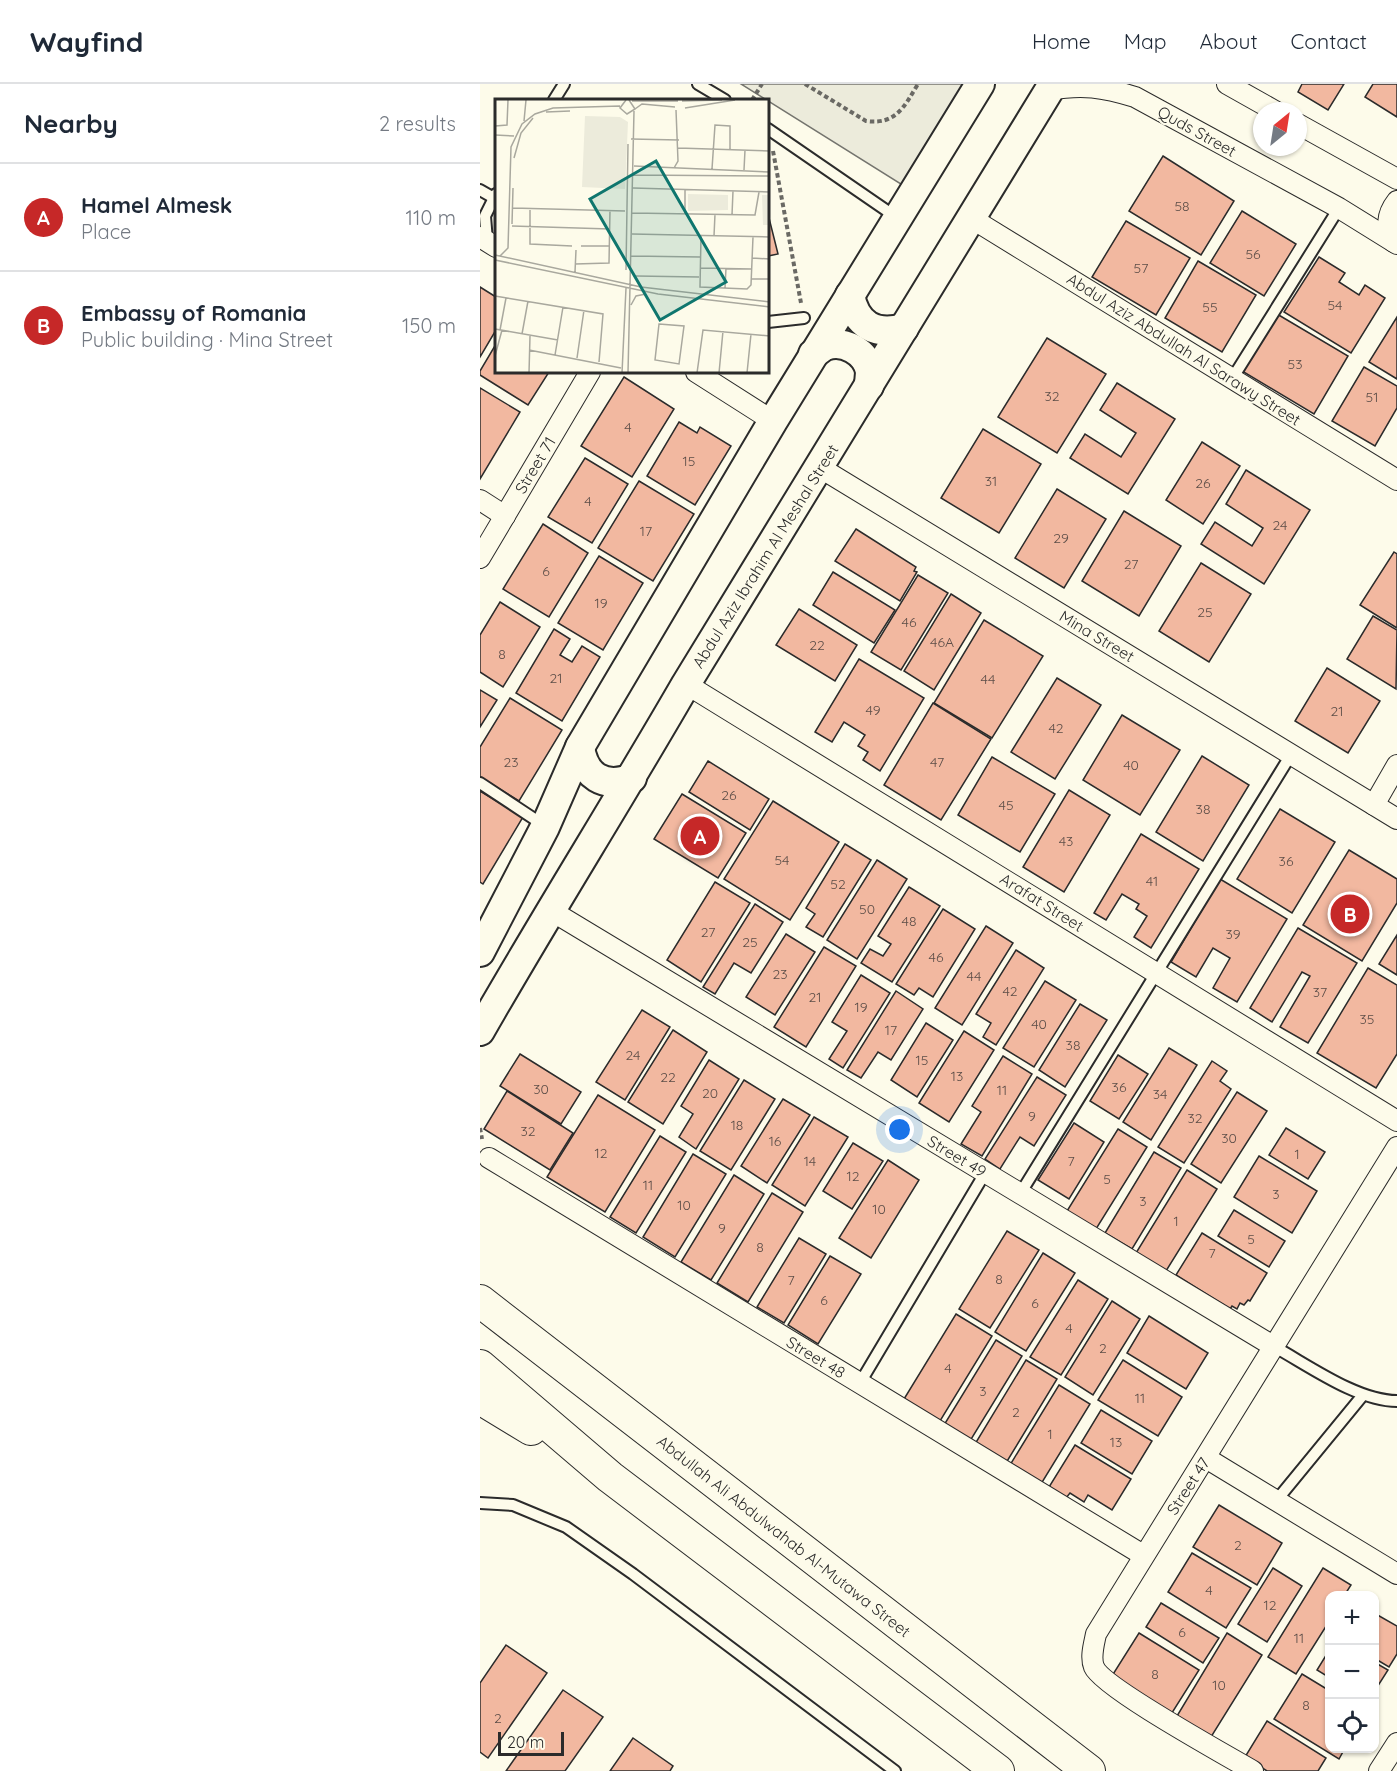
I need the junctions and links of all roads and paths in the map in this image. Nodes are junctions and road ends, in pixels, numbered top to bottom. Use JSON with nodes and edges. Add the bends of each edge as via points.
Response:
{"nodes":[{"id":1,"x":564,"y":84,"type":"edge"},
{"id":2,"x":698,"y":84,"type":"edge"},
{"id":3,"x":762,"y":84,"type":"edge"},
{"id":4,"x":805,"y":84,"type":"edge"},
{"id":5,"x":918,"y":84,"type":"edge"},
{"id":6,"x":980,"y":84,"type":"edge"},
{"id":7,"x":1227,"y":84,"type":"edge"},
{"id":8,"x":1051,"y":87,"type":"edge"},
{"id":9,"x":555,"y":99,"type":"edge"},
{"id":10,"x":723,"y":99,"type":"edge"},
{"id":11,"x":753,"y":99,"type":"edge"},
{"id":12,"x":1259,"y":102,"type":"edge"},
{"id":13,"x":1307,"y":129,"type":"edge"},
{"id":14,"x":770,"y":130,"type":"edge"},
{"id":15,"x":770,"y":140,"type":"edge"},
{"id":16,"x":1397,"y":179,"type":"edge"},
{"id":17,"x":480,"y":190,"type":"edge"},
{"id":18,"x":495,"y":196,"type":"edge"},
{"id":19,"x":1397,"y":201,"type":"edge"},
{"id":20,"x":1339,"y":208,"type":"junction"},
{"id":21,"x":898,"y":218,"type":"junction"},
{"id":22,"x":971,"y":218,"type":"junction"},
{"id":23,"x":488,"y":242,"type":"edge"},
{"id":24,"x":1395,"y":243,"type":"edge"},
{"id":25,"x":850,"y":295,"type":"junction"},
{"id":26,"x":804,"y":318,"type":"joint"},
{"id":27,"x":770,"y":322,"type":"edge"},
{"id":28,"x":904,"y":328,"type":"junction"},
{"id":29,"x":813,"y":354,"type":"junction"},
{"id":30,"x":589,"y":374,"type":"edge"},
{"id":31,"x":699,"y":374,"type":"edge"},
{"id":32,"x":1232,"y":379,"type":"junction"},
{"id":33,"x":869,"y":386,"type":"junction"},
{"id":34,"x":772,"y":421,"type":"junction"},
{"id":35,"x":819,"y":467,"type":"junction"},
{"id":36,"x":1397,"y":480,"type":"edge"},
{"id":37,"x":480,"y":500,"type":"edge"},
{"id":38,"x":505,"y":516,"type":"junction"},
{"id":39,"x":480,"y":558,"type":"edge"},
{"id":40,"x":686,"y":684,"type":"junction"},
{"id":41,"x":580,"y":747,"type":"junction"},
{"id":42,"x":1292,"y":753,"type":"junction"},
{"id":43,"x":1397,"y":765,"type":"edge"},
{"id":44,"x":632,"y":778,"type":"junction"},
{"id":45,"x":480,"y":783,"type":"edge"},
{"id":46,"x":1374,"y":805,"type":"junction"},
{"id":47,"x":1397,"y":819,"type":"edge"},
{"id":48,"x":545,"y":826,"type":"junction"},
{"id":49,"x":550,"y":910,"type":"junction"},
{"id":50,"x":480,"y":952,"type":"edge"},
{"id":51,"x":1156,"y":973,"type":"junction"},
{"id":52,"x":480,"y":1031,"type":"edge"},
{"id":53,"x":1397,"y":1121,"type":"edge"},
{"id":54,"x":1397,"y":1147,"type":"edge"},
{"id":55,"x":489,"y":1158,"type":"dead end"},
{"id":56,"x":985,"y":1173,"type":"junction"},
{"id":57,"x":1020,"y":1194,"type":"junction"},
{"id":58,"x":482,"y":1302,"type":"edge"},
{"id":59,"x":1273,"y":1346,"type":"junction"},
{"id":60,"x":480,"y":1366,"type":"edge"},
{"id":61,"x":860,"y":1383,"type":"junction"},
{"id":62,"x":1363,"y":1395,"type":"junction"},
{"id":63,"x":480,"y":1398,"type":"edge"},
{"id":64,"x":1397,"y":1401,"type":"edge"},
{"id":65,"x":1206,"y":1458,"type":"junction"},
{"id":66,"x":610,"y":1476,"type":"junction"},
{"id":67,"x":1276,"y":1501,"type":"junction"},
{"id":68,"x":480,"y":1503,"type":"edge"},
{"id":69,"x":1143,"y":1555,"type":"junction"},
{"id":70,"x":1397,"y":1574,"type":"edge"},
{"id":71,"x":1397,"y":1743,"type":"edge"},
{"id":72,"x":895,"y":1771,"type":"edge"},
{"id":73,"x":998,"y":1771,"type":"edge"},
{"id":74,"x":1089,"y":1771,"type":"edge"},
{"id":75,"x":1253,"y":1771,"type":"edge"},
{"id":76,"x":1379,"y":1771,"type":"edge"}],
"edges":[{"from":1,"to":9,"type":"lane"},
{"from":2,"to":10,"type":"lane"},
{"from":3,"to":11,"type":"path"},
{"from":4,"to":5,"type":"path","via":[[866,121],[875,122],[894,117]]},
{"from":6,"to":21,"type":"main road"},
{"from":7,"to":12,"type":"street"},
{"from":8,"to":20,"type":"street","name":"Quds Street","via":[[1085,85],[1135,97]]},
{"from":8,"to":22,"type":"main road","name":"Abdul Aziz Ibrahim Al Meshal Street"},
{"from":13,"to":16,"type":"street"},
{"from":14,"to":21,"type":"lane"},
{"from":15,"to":26,"type":"path"},
{"from":17,"to":18,"type":"lane"},
{"from":18,"to":23,"type":"lane","via":[[485,216]]},
{"from":19,"to":24,"type":"street","via":[[1388,220]]},
{"from":20,"to":24,"type":"street","name":"Quds Street"},
{"from":20,"to":32,"type":"lane"},
{"from":21,"to":25,"type":"main road"},
{"from":22,"to":28,"type":"main road","name":"Abdul Aziz Ibrahim Al Meshal Street"},
{"from":22,"to":32,"type":"street","name":"Abdul Aziz Abdullah Al Sarawy Street"},
{"from":25,"to":28,"type":"main road","via":[[859,318],[868,326],[892,331]]},
{"from":25,"to":29,"type":"main road"},
{"from":26,"to":27,"type":"lane"},
{"from":28,"to":33,"type":"main road","name":"Abdul Aziz Ibrahim Al Meshal Street"},
{"from":29,"to":33,"type":"main road","via":[[825,346],[839,344],[853,349],[864,358],[870,372]]},
{"from":29,"to":34,"type":"main road"},
{"from":30,"to":38,"type":"street","name":"Street 71"},
{"from":31,"to":34,"type":"street"},
{"from":32,"to":36,"type":"street","name":"Abdul Aziz Abdullah Al Sarawy Street"},
{"from":33,"to":35,"type":"main road","name":"Abdul Aziz Ibrahim Al Meshal Street"},
{"from":34,"to":41,"type":"main road"},
{"from":35,"to":40,"type":"main road","name":"Abdul Aziz Ibrahim Al Meshal Street"},
{"from":35,"to":42,"type":"street","name":"Mina Street"},
{"from":37,"to":38,"type":"street"},
{"from":38,"to":39,"type":"street","name":"Street 71"},
{"from":40,"to":44,"type":"main road","name":"Abdul Aziz Ibrahim Al Meshal Street"},
{"from":40,"to":51,"type":"street","name":"Arafat Street"},
{"from":41,"to":44,"type":"main road","via":[[588,770],[597,778],[609,782]]},
{"from":41,"to":48,"type":"main road"},
{"from":42,"to":46,"type":"street","name":"Mina Street"},
{"from":42,"to":51,"type":"lane"},
{"from":43,"to":46,"type":"street"},
{"from":44,"to":49,"type":"main road","name":"Abdul Aziz Ibrahim Al Meshal Street"},
{"from":45,"to":48,"type":"lane"},
{"from":46,"to":47,"type":"street","name":"Mina Street"},
{"from":48,"to":50,"type":"main road"},
{"from":49,"to":52,"type":"main road","name":"Abdul Aziz Ibrahim Al Meshal Street"},
{"from":49,"to":56,"type":"street","name":"Street 49"},
{"from":51,"to":53,"type":"street","name":"Arafat Street"},
{"from":51,"to":57,"type":"lane"},
{"from":54,"to":59,"type":"street","name":"Street 47"},
{"from":55,"to":61,"type":"street","name":"Street 48"},
{"from":56,"to":57,"type":"street","name":"Street 49"},
{"from":56,"to":61,"type":"lane"},
{"from":57,"to":59,"type":"street","name":"Street 49"},
{"from":58,"to":74,"type":"main road","name":"Abdullah Ali Abdulwahab Al-Mutawa Street"},
{"from":59,"to":62,"type":"lane"},
{"from":59,"to":65,"type":"street","name":"Street 47"},
{"from":60,"to":66,"type":"main road"},
{"from":61,"to":69,"type":"street","name":"Street 48"},
{"from":62,"to":64,"type":"lane"},
{"from":62,"to":67,"type":"lane"},
{"from":63,"to":66,"type":"main road"},
{"from":65,"to":67,"type":"street"},
{"from":65,"to":69,"type":"street","name":"Street 47"},
{"from":66,"to":73,"type":"main road"},
{"from":67,"to":70,"type":"street"},
{"from":68,"to":72,"type":"lane","via":[[513,1505],[566,1527]]},
{"from":69,"to":75,"type":"street","name":"Street 47","via":[[1096,1634],[1092,1650],[1094,1667],[1128,1696]]},
{"from":71,"to":76,"type":"street"}]}
